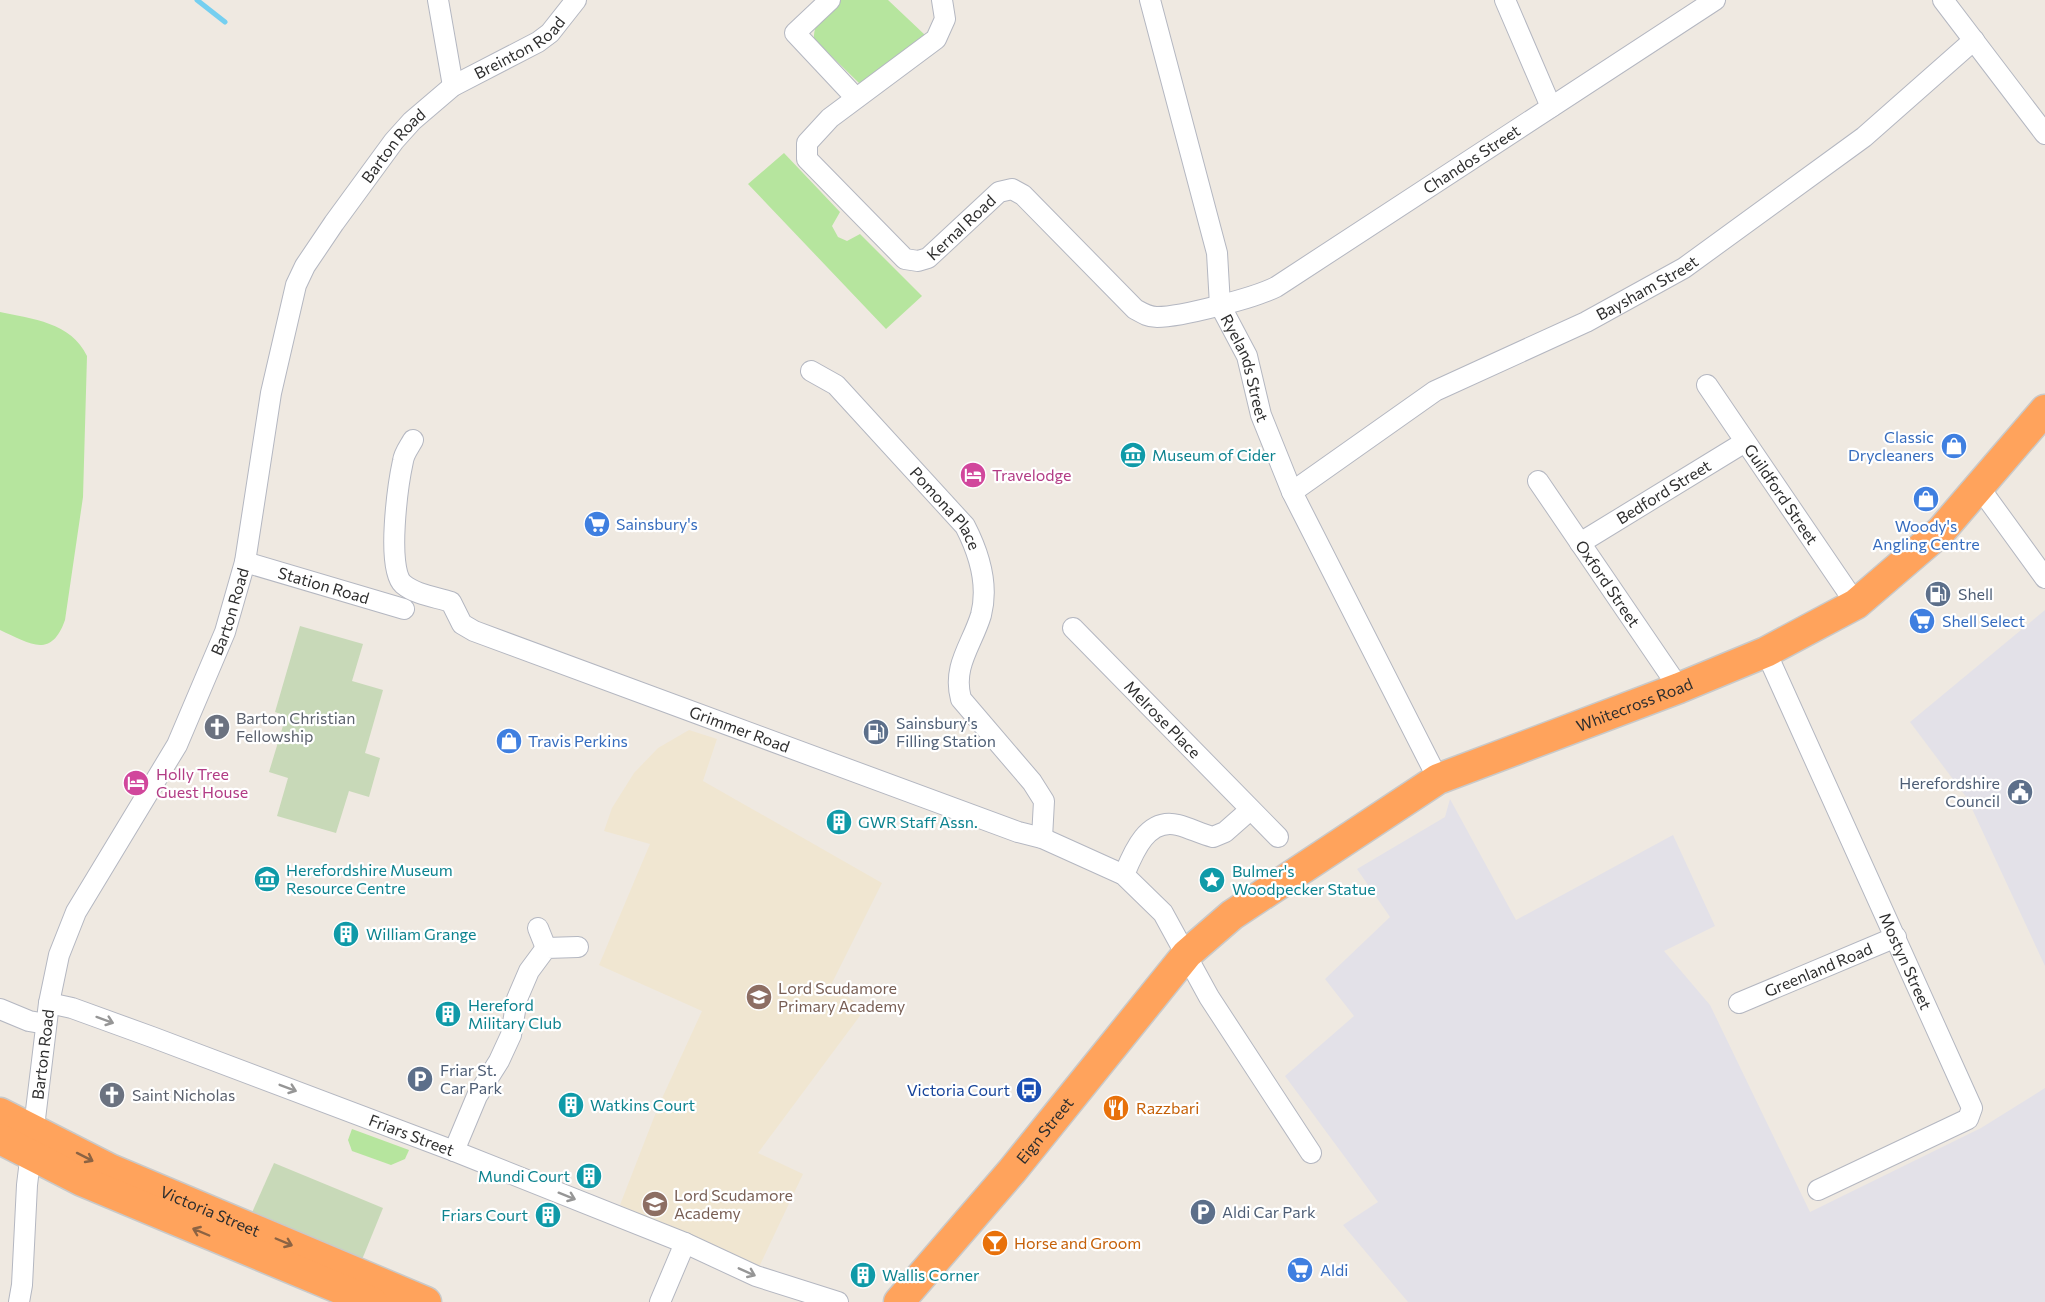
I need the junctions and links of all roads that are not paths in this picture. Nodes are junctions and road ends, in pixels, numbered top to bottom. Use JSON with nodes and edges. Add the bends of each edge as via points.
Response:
{"nodes":[{"id":1,"x":438,"y":0,"type":"edge"},
{"id":2,"x":576,"y":0,"type":"edge"},
{"id":3,"x":830,"y":0,"type":"edge"},
{"id":4,"x":942,"y":0,"type":"edge"},
{"id":5,"x":1150,"y":0,"type":"edge"},
{"id":6,"x":1505,"y":0,"type":"edge"},
{"id":7,"x":1715,"y":0,"type":"edge"},
{"id":8,"x":1944,"y":0,"type":"edge"},
{"id":9,"x":1974,"y":40,"type":"junction"},
{"id":10,"x":453,"y":86,"type":"junction"},
{"id":11,"x":856,"y":98,"type":"junction"},
{"id":12,"x":1551,"y":107,"type":"junction"},
{"id":13,"x":2041,"y":121,"type":"edge"},
{"id":14,"x":1221,"y":304,"type":"junction"},
{"id":15,"x":811,"y":371,"type":"dead end"},
{"id":16,"x":1707,"y":385,"type":"dead end"},
{"id":17,"x":2045,"y":410,"type":"edge"},
{"id":18,"x":413,"y":440,"type":"dead end"},
{"id":19,"x":1745,"y":442,"type":"junction"},
{"id":20,"x":1538,"y":481,"type":"dead end"},
{"id":21,"x":1979,"y":487,"type":"junction"},
{"id":22,"x":1292,"y":492,"type":"junction"},
{"id":23,"x":1580,"y":543,"type":"junction"},
{"id":24,"x":245,"y":562,"type":"junction"},
{"id":25,"x":2045,"y":578,"type":"edge"},
{"id":26,"x":1856,"y":604,"type":"junction"},
{"id":27,"x":404,"y":609,"type":"dead end"},
{"id":28,"x":1073,"y":628,"type":"dead end"},
{"id":29,"x":1766,"y":652,"type":"junction"},
{"id":30,"x":1679,"y":688,"type":"junction"},
{"id":31,"x":1438,"y":779,"type":"junction"},
{"id":32,"x":1250,"y":810,"type":"junction"},
{"id":33,"x":1278,"y":837,"type":"dead end"},
{"id":34,"x":1042,"y":838,"type":"junction"},
{"id":35,"x":1124,"y":875,"type":"junction"},
{"id":36,"x":538,"y":928,"type":"dead end"},
{"id":37,"x":1896,"y":937,"type":"junction"},
{"id":38,"x":578,"y":947,"type":"dead end"},
{"id":39,"x":546,"y":948,"type":"junction"},
{"id":40,"x":1187,"y":954,"type":"junction"},
{"id":41,"x":1739,"y":1003,"type":"dead end"},
{"id":42,"x":49,"y":1004,"type":"junction"},
{"id":43,"x":0,"y":1009,"type":"edge"},
{"id":44,"x":46,"y":1024,"type":"junction"},
{"id":45,"x":0,"y":1113,"type":"edge"},
{"id":46,"x":0,"y":1139,"type":"edge"},
{"id":47,"x":32,"y":1143,"type":"junction"},
{"id":48,"x":454,"y":1151,"type":"junction"},
{"id":49,"x":1311,"y":1153,"type":"dead end"},
{"id":50,"x":1818,"y":1190,"type":"dead end"},
{"id":51,"x":685,"y":1243,"type":"junction"},
{"id":52,"x":19,"y":1302,"type":"edge"},
{"id":53,"x":372,"y":1302,"type":"edge"},
{"id":54,"x":426,"y":1302,"type":"edge"},
{"id":55,"x":660,"y":1302,"type":"edge"},
{"id":56,"x":838,"y":1302,"type":"edge"},
{"id":57,"x":899,"y":1302,"type":"edge"}],
"edges":[{"from":1,"to":10,"type":"street"},
{"from":2,"to":10,"type":"street","name":"Breinton Road","via":[[538,42]]},
{"from":3,"to":11,"type":"street","via":[[795,33]]},
{"from":4,"to":11,"type":"street","name":"Kernal Road","via":[[945,19],[936,39]]},
{"from":5,"to":14,"type":"street","name":"Ryelands Street","via":[[1217,253]]},
{"from":6,"to":12,"type":"street"},
{"from":7,"to":12,"type":"street","name":"Chandos Street"},
{"from":8,"to":9,"type":"street"},
{"from":9,"to":13,"type":"street"},
{"from":9,"to":22,"type":"street","name":"Baysham Street","via":[[1864,137],[1684,268],[1586,322],[1435,391]]},
{"from":10,"to":24,"type":"street","name":"Barton Road","via":[[394,141],[328,231],[296,285],[271,393]]},
{"from":11,"to":14,"type":"street","name":"Kernal Road","via":[[817,130],[807,143],[807,159],[905,259],[928,258],[999,192],[1012,189],[1023,195],[1145,315],[1157,317]]},
{"from":12,"to":14,"type":"street","name":"Chandos Street","via":[[1276,287]]},
{"from":14,"to":22,"type":"street","name":"Ryelands Street","via":[[1247,356],[1261,415]]},
{"from":15,"to":34,"type":"street","name":"Pomona Place","via":[[836,385],[965,526],[976,547],[984,598],[959,666],[957,684],[961,699],[1044,801]]},
{"from":16,"to":19,"type":"street","name":"Guildford Street"},
{"from":17,"to":21,"type":"highway","name":"Whitecross Road"},
{"from":18,"to":34,"type":"street","name":"Grimmer Road","via":[[403,458],[395,571],[403,584],[417,592],[451,602],[462,624]]},
{"from":19,"to":23,"type":"street","name":"Bedford Street"},
{"from":19,"to":26,"type":"street","name":"Guildford Street"},
{"from":20,"to":23,"type":"street","name":"Oxford Street"},
{"from":21,"to":25,"type":"street"},
{"from":21,"to":26,"type":"highway","name":"Whitecross Road","via":[[1941,531]]},
{"from":22,"to":31,"type":"street","name":"Ryelands Street"},
{"from":23,"to":30,"type":"street","name":"Oxford Street"},
{"from":24,"to":27,"type":"street","name":"Station Road"},
{"from":24,"to":42,"type":"street","name":"Barton Road","via":[[225,632],[200,697],[177,745],[66,933]]},
{"from":26,"to":29,"type":"highway","name":"Whitecross Road"},
{"from":28,"to":32,"type":"street","name":"Melrose Place"},
{"from":29,"to":30,"type":"highway","name":"Whitecross Road"},
{"from":29,"to":37,"type":"street","name":"Mostyn Street"},
{"from":30,"to":31,"type":"highway","name":"Whitecross Road"},
{"from":31,"to":40,"type":"highway","name":"Whitecross Road","via":[[1232,915]]},
{"from":32,"to":33,"type":"street","name":"Melrose Place"},
{"from":32,"to":35,"type":"street","via":[[1214,837],[1176,824],[1158,826],[1136,847]]},
{"from":34,"to":35,"type":"street","name":"Grimmer Road"},
{"from":35,"to":40,"type":"street","name":"Grimmer Road","via":[[1163,914]]},
{"from":36,"to":39,"type":"street"},
{"from":37,"to":41,"type":"street","name":"Greenland Road"},
{"from":37,"to":50,"type":"street","name":"Mostyn Street","via":[[1972,1114]]},
{"from":38,"to":39,"type":"street"},
{"from":39,"to":48,"type":"street","via":[[529,971],[517,999],[511,1035],[477,1096]]},
{"from":40,"to":49,"type":"street","name":"Grimmer Road","via":[[1209,997]]},
{"from":40,"to":57,"type":"highway","name":"Eign Street","via":[[1012,1171]]},
{"from":42,"to":44,"type":"street","name":"Barton Road"},
{"from":42,"to":48,"type":"street","name":"Friars Street","one_way":true,"via":[[72,1008]]},
{"from":43,"to":44,"type":"street"},
{"from":44,"to":47,"type":"street","name":"Barton Road"},
{"from":45,"to":47,"type":"highway","name":"Victoria Street"},
{"from":46,"to":47,"type":"highway","name":"Victoria Street"},
{"from":47,"to":52,"type":"street","name":"Barton Road"},
{"from":53,"to":47,"type":"highway","name":"Victoria Street","one_way":true,"via":[[92,1186]]},
{"from":47,"to":54,"type":"highway","name":"Victoria Street","one_way":true,"via":[[110,1169]]},
{"from":48,"to":51,"type":"street","name":"Friars Street","one_way":true},
{"from":51,"to":55,"type":"street"},
{"from":51,"to":56,"type":"street","name":"Friars Street","one_way":true,"via":[[756,1276]]}]}
